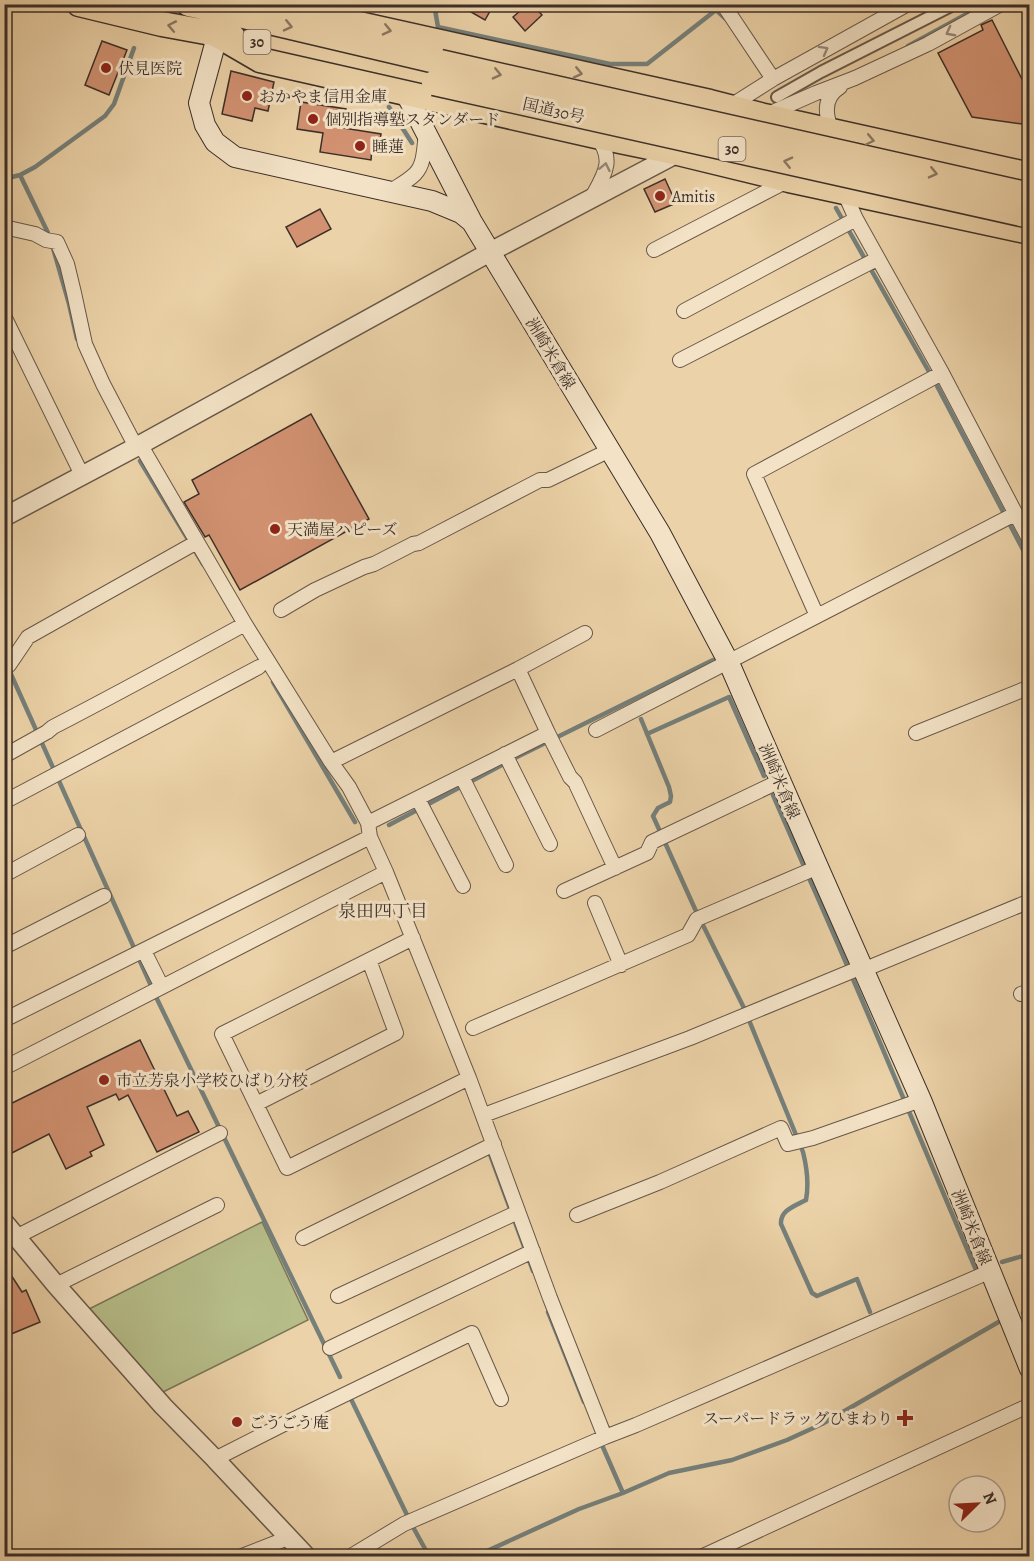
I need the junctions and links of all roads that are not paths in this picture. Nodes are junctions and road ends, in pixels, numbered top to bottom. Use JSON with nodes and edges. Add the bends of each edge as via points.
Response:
{"nodes":[{"id":1,"x":79,"y":4,"type":"edge"},
{"id":2,"x":189,"y":4,"type":"edge"},
{"id":3,"x":253,"y":4,"type":"edge"},
{"id":4,"x":269,"y":4,"type":"edge"},
{"id":5,"x":908,"y":4,"type":"edge"},
{"id":6,"x":955,"y":4,"type":"edge"},
{"id":7,"x":1001,"y":4,"type":"edge"},
{"id":8,"x":725,"y":7,"type":"edge"},
{"id":9,"x":225,"y":8,"type":"edge"},
{"id":10,"x":350,"y":13,"type":"edge"},
{"id":11,"x":217,"y":34,"type":"junction"},
{"id":12,"x":437,"y":72,"type":"junction"},
{"id":13,"x":855,"y":78,"type":"junction"},
{"id":14,"x":773,"y":79,"type":"junction"},
{"id":15,"x":405,"y":92,"type":"junction"},
{"id":16,"x":729,"y":106,"type":"junction"},
{"id":17,"x":771,"y":107,"type":"junction"},
{"id":18,"x":832,"y":131,"type":"junction"},
{"id":19,"x":426,"y":132,"type":"junction"},
{"id":20,"x":596,"y":135,"type":"junction"},
{"id":21,"x":678,"y":153,"type":"junction"},
{"id":22,"x":1029,"y":175,"type":"edge"},
{"id":23,"x":789,"y":180,"type":"junction"},
{"id":24,"x":391,"y":191,"type":"junction"},
{"id":25,"x":844,"y":192,"type":"junction"},
{"id":26,"x":1029,"y":195,"type":"edge"},
{"id":27,"x":591,"y":199,"type":"junction"},
{"id":28,"x":1029,"y":216,"type":"edge"},
{"id":29,"x":472,"y":222,"type":"junction"},
{"id":30,"x":849,"y":223,"type":"junction"},
{"id":31,"x":4,"y":227,"type":"edge"},
{"id":32,"x":1029,"y":232,"type":"edge"},
{"id":33,"x":654,"y":250,"type":"dead end"},
{"id":34,"x":489,"y":252,"type":"junction"},
{"id":35,"x":871,"y":262,"type":"junction"},
{"id":36,"x":684,"y":311,"type":"dead end"},
{"id":37,"x":4,"y":316,"type":"edge"},
{"id":38,"x":680,"y":360,"type":"dead end"},
{"id":39,"x":936,"y":376,"type":"junction"},
{"id":40,"x":138,"y":446,"type":"junction"},
{"id":41,"x":610,"y":450,"type":"junction"},
{"id":42,"x":82,"y":475,"type":"junction"},
{"id":43,"x":4,"y":517,"type":"edge"},
{"id":44,"x":1017,"y":519,"type":"edge"},
{"id":45,"x":1029,"y":541,"type":"edge"},
{"id":46,"x":193,"y":544,"type":"junction"},
{"id":47,"x":281,"y":610,"type":"dead end"},
{"id":48,"x":816,"y":612,"type":"junction"},
{"id":49,"x":242,"y":626,"type":"junction"},
{"id":50,"x":585,"y":633,"type":"dead end"},
{"id":51,"x":729,"y":663,"type":"junction"},
{"id":52,"x":4,"y":667,"type":"edge"},
{"id":53,"x":259,"y":667,"type":"dead end"},
{"id":54,"x":518,"y":669,"type":"junction"},
{"id":55,"x":1029,"y":687,"type":"edge"},
{"id":56,"x":596,"y":730,"type":"dead end"},
{"id":57,"x":916,"y":733,"type":"dead end"},
{"id":58,"x":551,"y":738,"type":"junction"},
{"id":59,"x":4,"y":756,"type":"edge"},
{"id":60,"x":508,"y":759,"type":"junction"},
{"id":61,"x":331,"y":762,"type":"junction"},
{"id":62,"x":780,"y":781,"type":"junction"},
{"id":63,"x":464,"y":782,"type":"junction"},
{"id":64,"x":4,"y":802,"type":"edge"},
{"id":65,"x":421,"y":805,"type":"junction"},
{"id":66,"x":368,"y":823,"type":"junction"},
{"id":67,"x":78,"y":835,"type":"dead end"},
{"id":68,"x":370,"y":837,"type":"junction"},
{"id":69,"x":550,"y":844,"type":"dead end"},
{"id":70,"x":506,"y":865,"type":"dead end"},
{"id":71,"x":818,"y":867,"type":"junction"},
{"id":72,"x":615,"y":868,"type":"junction"},
{"id":73,"x":386,"y":872,"type":"junction"},
{"id":74,"x":4,"y":875,"type":"edge"},
{"id":75,"x":463,"y":886,"type":"dead end"},
{"id":76,"x":564,"y":891,"type":"dead end"},
{"id":77,"x":104,"y":896,"type":"dead end"},
{"id":78,"x":1029,"y":901,"type":"edge"},
{"id":79,"x":596,"y":903,"type":"dead end"},
{"id":80,"x":413,"y":938,"type":"junction"},
{"id":81,"x":4,"y":947,"type":"edge"},
{"id":82,"x":139,"y":954,"type":"junction"},
{"id":83,"x":369,"y":960,"type":"junction"},
{"id":84,"x":621,"y":965,"type":"junction"},
{"id":85,"x":857,"y":970,"type":"junction"},
{"id":86,"x":157,"y":990,"type":"junction"},
{"id":87,"x":4,"y":1020,"type":"edge"},
{"id":88,"x":473,"y":1028,"type":"dead end"},
{"id":89,"x":4,"y":1068,"type":"edge"},
{"id":90,"x":469,"y":1078,"type":"junction"},
{"id":91,"x":911,"y":1103,"type":"junction"},
{"id":92,"x":256,"y":1104,"type":"junction"},
{"id":93,"x":484,"y":1115,"type":"junction"},
{"id":94,"x":220,"y":1133,"type":"dead end"},
{"id":95,"x":489,"y":1147,"type":"junction"},
{"id":96,"x":217,"y":1205,"type":"dead end"},
{"id":97,"x":514,"y":1214,"type":"junction"},
{"id":98,"x":577,"y":1215,"type":"dead end"},
{"id":99,"x":4,"y":1222,"type":"edge"},
{"id":100,"x":16,"y":1237,"type":"junction"},
{"id":101,"x":303,"y":1238,"type":"dead end"},
{"id":102,"x":528,"y":1253,"type":"junction"},
{"id":103,"x":990,"y":1271,"type":"junction"},
{"id":104,"x":57,"y":1285,"type":"junction"},
{"id":105,"x":338,"y":1296,"type":"dead end"},
{"id":106,"x":330,"y":1348,"type":"dead end"},
{"id":107,"x":1029,"y":1369,"type":"edge"},
{"id":108,"x":501,"y":1399,"type":"dead end"},
{"id":109,"x":1029,"y":1405,"type":"edge"},
{"id":110,"x":605,"y":1437,"type":"junction"},
{"id":111,"x":215,"y":1459,"type":"junction"},
{"id":112,"x":288,"y":1538,"type":"junction"},
{"id":113,"x":242,"y":1557,"type":"edge"},
{"id":114,"x":306,"y":1557,"type":"edge"},
{"id":115,"x":351,"y":1557,"type":"edge"},
{"id":116,"x":703,"y":1557,"type":"edge"}],
"edges":[{"from":11,"to":1,"type":"highway","name":"国道30号","number":"30","one_way":true},
{"from":2,"to":9,"type":"highway","name":"国道30号","number":"30"},
{"from":3,"to":9,"type":"highway"},
{"from":4,"to":10,"type":"highway"},
{"from":14,"to":5,"type":"street","one_way":true},
{"from":6,"to":17,"type":"street","via":[[821,72]]},
{"from":7,"to":13,"type":"street","one_way":true},
{"from":8,"to":14,"type":"street"},
{"from":9,"to":11,"type":"main road","name":"洲崎米倉線"},
{"from":9,"to":12,"type":"highway","name":"国道30号","number":"30","one_way":true},
{"from":10,"to":16,"type":"highway","one_way":true},
{"from":11,"to":12,"type":"highway","name":"国道30号","number":"30","via":[[369,69]]},
{"from":11,"to":15,"type":"highway","via":[[260,60]]},
{"from":11,"to":24,"type":"main road","name":"洲崎米倉線","via":[[199,104],[215,142],[235,157]]},
{"from":12,"to":26,"type":"highway","name":"国道30号","number":"30","one_way":true,"bridge":true},
{"from":28,"to":12,"type":"highway","name":"国道30号","number":"30","one_way":true,"bridge":true},
{"from":13,"to":17,"type":"street"},
{"from":13,"to":18,"type":"street","via":[[829,97],[826,112]]},
{"from":14,"to":16,"type":"street"},
{"from":15,"to":19,"type":"main road","name":"洲崎米倉線"},
{"from":15,"to":20,"type":"highway"},
{"from":16,"to":17,"type":"highway"},
{"from":16,"to":21,"type":"street"},
{"from":17,"to":18,"type":"highway"},
{"from":17,"to":21,"type":"street"},
{"from":18,"to":22,"type":"highway","one_way":true},
{"from":19,"to":24,"type":"street","via":[[420,167]]},
{"from":19,"to":29,"type":"main road","name":"洲崎米倉線"},
{"from":20,"to":21,"type":"highway"},
{"from":27,"to":20,"type":"street","one_way":true,"via":[[608,160]]},
{"from":21,"to":23,"type":"highway"},
{"from":21,"to":27,"type":"street"},
{"from":23,"to":25,"type":"highway"},
{"from":23,"to":33,"type":"street"},
{"from":24,"to":29,"type":"main road","name":"洲崎米倉線","via":[[449,207]]},
{"from":25,"to":30,"type":"street"},
{"from":25,"to":32,"type":"highway"},
{"from":27,"to":34,"type":"street"},
{"from":29,"to":34,"type":"main road","name":"洲崎米倉線"},
{"from":30,"to":35,"type":"street"},
{"from":30,"to":36,"type":"street"},
{"from":31,"to":40,"type":"street","via":[[57,242],[67,264],[85,344]]},
{"from":34,"to":40,"type":"street"},
{"from":34,"to":41,"type":"main road","name":"洲崎米倉線"},
{"from":35,"to":38,"type":"street"},
{"from":35,"to":39,"type":"street"},
{"from":37,"to":42,"type":"street"},
{"from":39,"to":44,"type":"street"},
{"from":39,"to":48,"type":"street","via":[[754,474]]},
{"from":40,"to":42,"type":"street"},
{"from":40,"to":46,"type":"street"},
{"from":41,"to":47,"type":"street","via":[[548,480],[540,480]]},
{"from":41,"to":51,"type":"main road","name":"洲崎米倉線","via":[[666,543]]},
{"from":42,"to":43,"type":"street"},
{"from":44,"to":45,"type":"street"},
{"from":44,"to":48,"type":"street"},
{"from":46,"to":49,"type":"street"},
{"from":46,"to":52,"type":"street","via":[[27,637]]},
{"from":48,"to":51,"type":"street"},
{"from":49,"to":59,"type":"street"},
{"from":49,"to":61,"type":"street"},
{"from":50,"to":54,"type":"street"},
{"from":51,"to":56,"type":"street"},
{"from":51,"to":62,"type":"main road","name":"洲崎米倉線"},
{"from":53,"to":64,"type":"street"},
{"from":54,"to":58,"type":"street"},
{"from":54,"to":61,"type":"street"},
{"from":55,"to":57,"type":"street"},
{"from":58,"to":60,"type":"street"},
{"from":58,"to":72,"type":"street"},
{"from":60,"to":63,"type":"street"},
{"from":60,"to":69,"type":"street"},
{"from":61,"to":66,"type":"street"},
{"from":62,"to":71,"type":"main road","name":"洲崎米倉線"},
{"from":62,"to":72,"type":"street","via":[[663,836],[652,842],[647,853]]},
{"from":63,"to":65,"type":"street"},
{"from":63,"to":70,"type":"street"},
{"from":65,"to":66,"type":"street"},
{"from":65,"to":75,"type":"street"},
{"from":66,"to":68,"type":"street"},
{"from":67,"to":74,"type":"street"},
{"from":68,"to":73,"type":"street"},
{"from":68,"to":82,"type":"street"},
{"from":71,"to":84,"type":"street","via":[[699,918],[688,935]]},
{"from":71,"to":85,"type":"main road","name":"洲崎米倉線"},
{"from":72,"to":76,"type":"street"},
{"from":73,"to":80,"type":"street"},
{"from":73,"to":86,"type":"street"},
{"from":77,"to":81,"type":"street"},
{"from":78,"to":85,"type":"street"},
{"from":79,"to":84,"type":"street"},
{"from":80,"to":83,"type":"street"},
{"from":80,"to":90,"type":"street"},
{"from":82,"to":86,"type":"street"},
{"from":82,"to":87,"type":"street"},
{"from":83,"to":92,"type":"street","via":[[396,1033]]},
{"from":83,"to":92,"type":"street","via":[[222,1034]]},
{"from":84,"to":88,"type":"street"},
{"from":85,"to":91,"type":"main road","name":"洲崎米倉線"},
{"from":85,"to":93,"type":"street"},
{"from":86,"to":89,"type":"street"},
{"from":90,"to":92,"type":"street","via":[[287,1168]]},
{"from":90,"to":93,"type":"street"},
{"from":91,"to":98,"type":"street","via":[[800,1142],[788,1144],[781,1128]]},
{"from":91,"to":103,"type":"main road","name":"洲崎米倉線"},
{"from":93,"to":95,"type":"street"},
{"from":94,"to":100,"type":"street"},
{"from":95,"to":97,"type":"street"},
{"from":95,"to":101,"type":"street"},
{"from":96,"to":104,"type":"street"},
{"from":97,"to":102,"type":"street"},
{"from":97,"to":105,"type":"street"},
{"from":99,"to":100,"type":"street"},
{"from":100,"to":104,"type":"street"},
{"from":102,"to":106,"type":"street"},
{"from":102,"to":110,"type":"street"},
{"from":103,"to":107,"type":"main road","name":"洲崎米倉線"},
{"from":103,"to":110,"type":"street"},
{"from":104,"to":111,"type":"street"},
{"from":108,"to":111,"type":"street","via":[[472,1333]]},
{"from":109,"to":116,"type":"street"},
{"from":110,"to":115,"type":"street","via":[[404,1524]]},
{"from":111,"to":112,"type":"street"},
{"from":112,"to":113,"type":"street"},
{"from":112,"to":114,"type":"street"}]}
